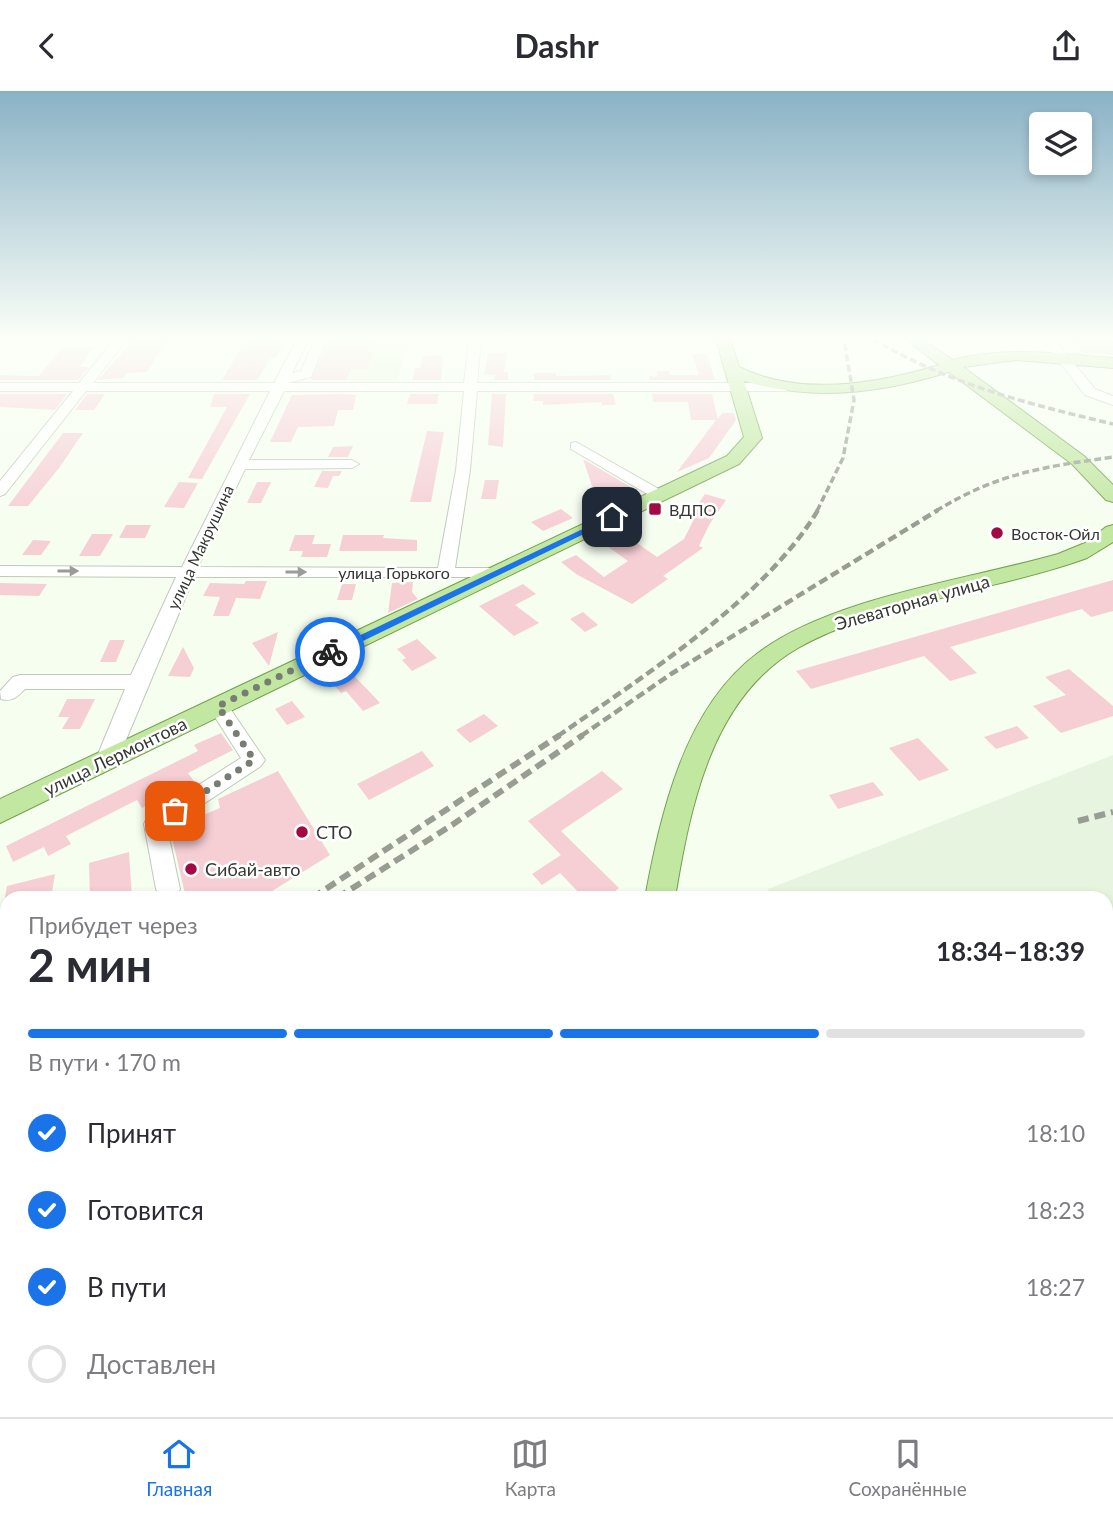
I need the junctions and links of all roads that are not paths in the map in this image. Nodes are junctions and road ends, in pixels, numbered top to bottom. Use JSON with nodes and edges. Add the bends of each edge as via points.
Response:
{"nodes":[{"id":1,"x":72,"y":401,"type":"edge"},
{"id":2,"x":272,"y":401,"type":"edge"},
{"id":3,"x":469,"y":401,"type":"edge"},
{"id":4,"x":742,"y":401,"type":"edge"},
{"id":5,"x":753,"y":401,"type":"edge"},
{"id":6,"x":997,"y":401,"type":"edge"},
{"id":7,"x":745,"y":409,"type":"junction"},
{"id":8,"x":576,"y":446,"type":"dead end"},
{"id":9,"x":238,"y":464,"type":"junction"},
{"id":10,"x":352,"y":464,"type":"dead end"},
{"id":11,"x":0,"y":492,"type":"edge"},
{"id":12,"x":659,"y":495,"type":"junction"},
{"id":13,"x":1113,"y":496,"type":"edge"},
{"id":14,"x":1113,"y":531,"type":"edge"},
{"id":15,"x":0,"y":571,"type":"edge"},
{"id":16,"x":189,"y":571,"type":"junction"},
{"id":17,"x":446,"y":573,"type":"junction"},
{"id":18,"x":496,"y":573,"type":"junction"},
{"id":19,"x":136,"y":682,"type":"junction"},
{"id":20,"x":8,"y":694,"type":"dead end"},
{"id":21,"x":218,"y":706,"type":"junction"},
{"id":22,"x":107,"y":759,"type":"junction"},
{"id":23,"x":0,"y":812,"type":"edge"},
{"id":24,"x":168,"y":889,"type":"dead end"},
{"id":25,"x":659,"y":891,"type":"edge"}],
"edges":[{"from":1,"to":11,"type":"street"},
{"from":2,"to":9,"type":"street","name":"улица Макрушина"},
{"from":3,"to":17,"type":"street"},
{"from":4,"to":7,"type":"main road"},
{"from":5,"to":7,"type":"main road"},
{"from":6,"to":13,"type":"main road","via":[[1078,460]]},
{"from":7,"to":12,"type":"main road","name":"улица Горького","via":[[752,438],[733,460]]},
{"from":8,"to":12,"type":"street"},
{"from":9,"to":10,"type":"street"},
{"from":9,"to":16,"type":"street","name":"улица Макрушина"},
{"from":12,"to":18,"type":"main road","name":"улица Горького"},
{"from":14,"to":25,"type":"main road","name":"Элеваторная улица","via":[[1098,544],[1055,561],[878,608],[807,634],[765,659],[730,697],[704,736],[668,847]]},
{"from":15,"to":16,"type":"street","name":"улица Горького","one_way":true},
{"from":16,"to":17,"type":"street","name":"улица Горького","one_way":true},
{"from":16,"to":19,"type":"street","name":"улица Макрушина"},
{"from":17,"to":18,"type":"street","name":"улица Горького"},
{"from":18,"to":21,"type":"main road","name":"улица Лермонтова"},
{"from":19,"to":20,"type":"street","via":[[20,682]]},
{"from":19,"to":22,"type":"street","name":"улица Макрушина"},
{"from":21,"to":22,"type":"main road","name":"улица Лермонтова"},
{"from":21,"to":24,"type":"street","via":[[254,760],[155,824]]},
{"from":22,"to":23,"type":"main road","name":"улица Лермонтова"}]}
